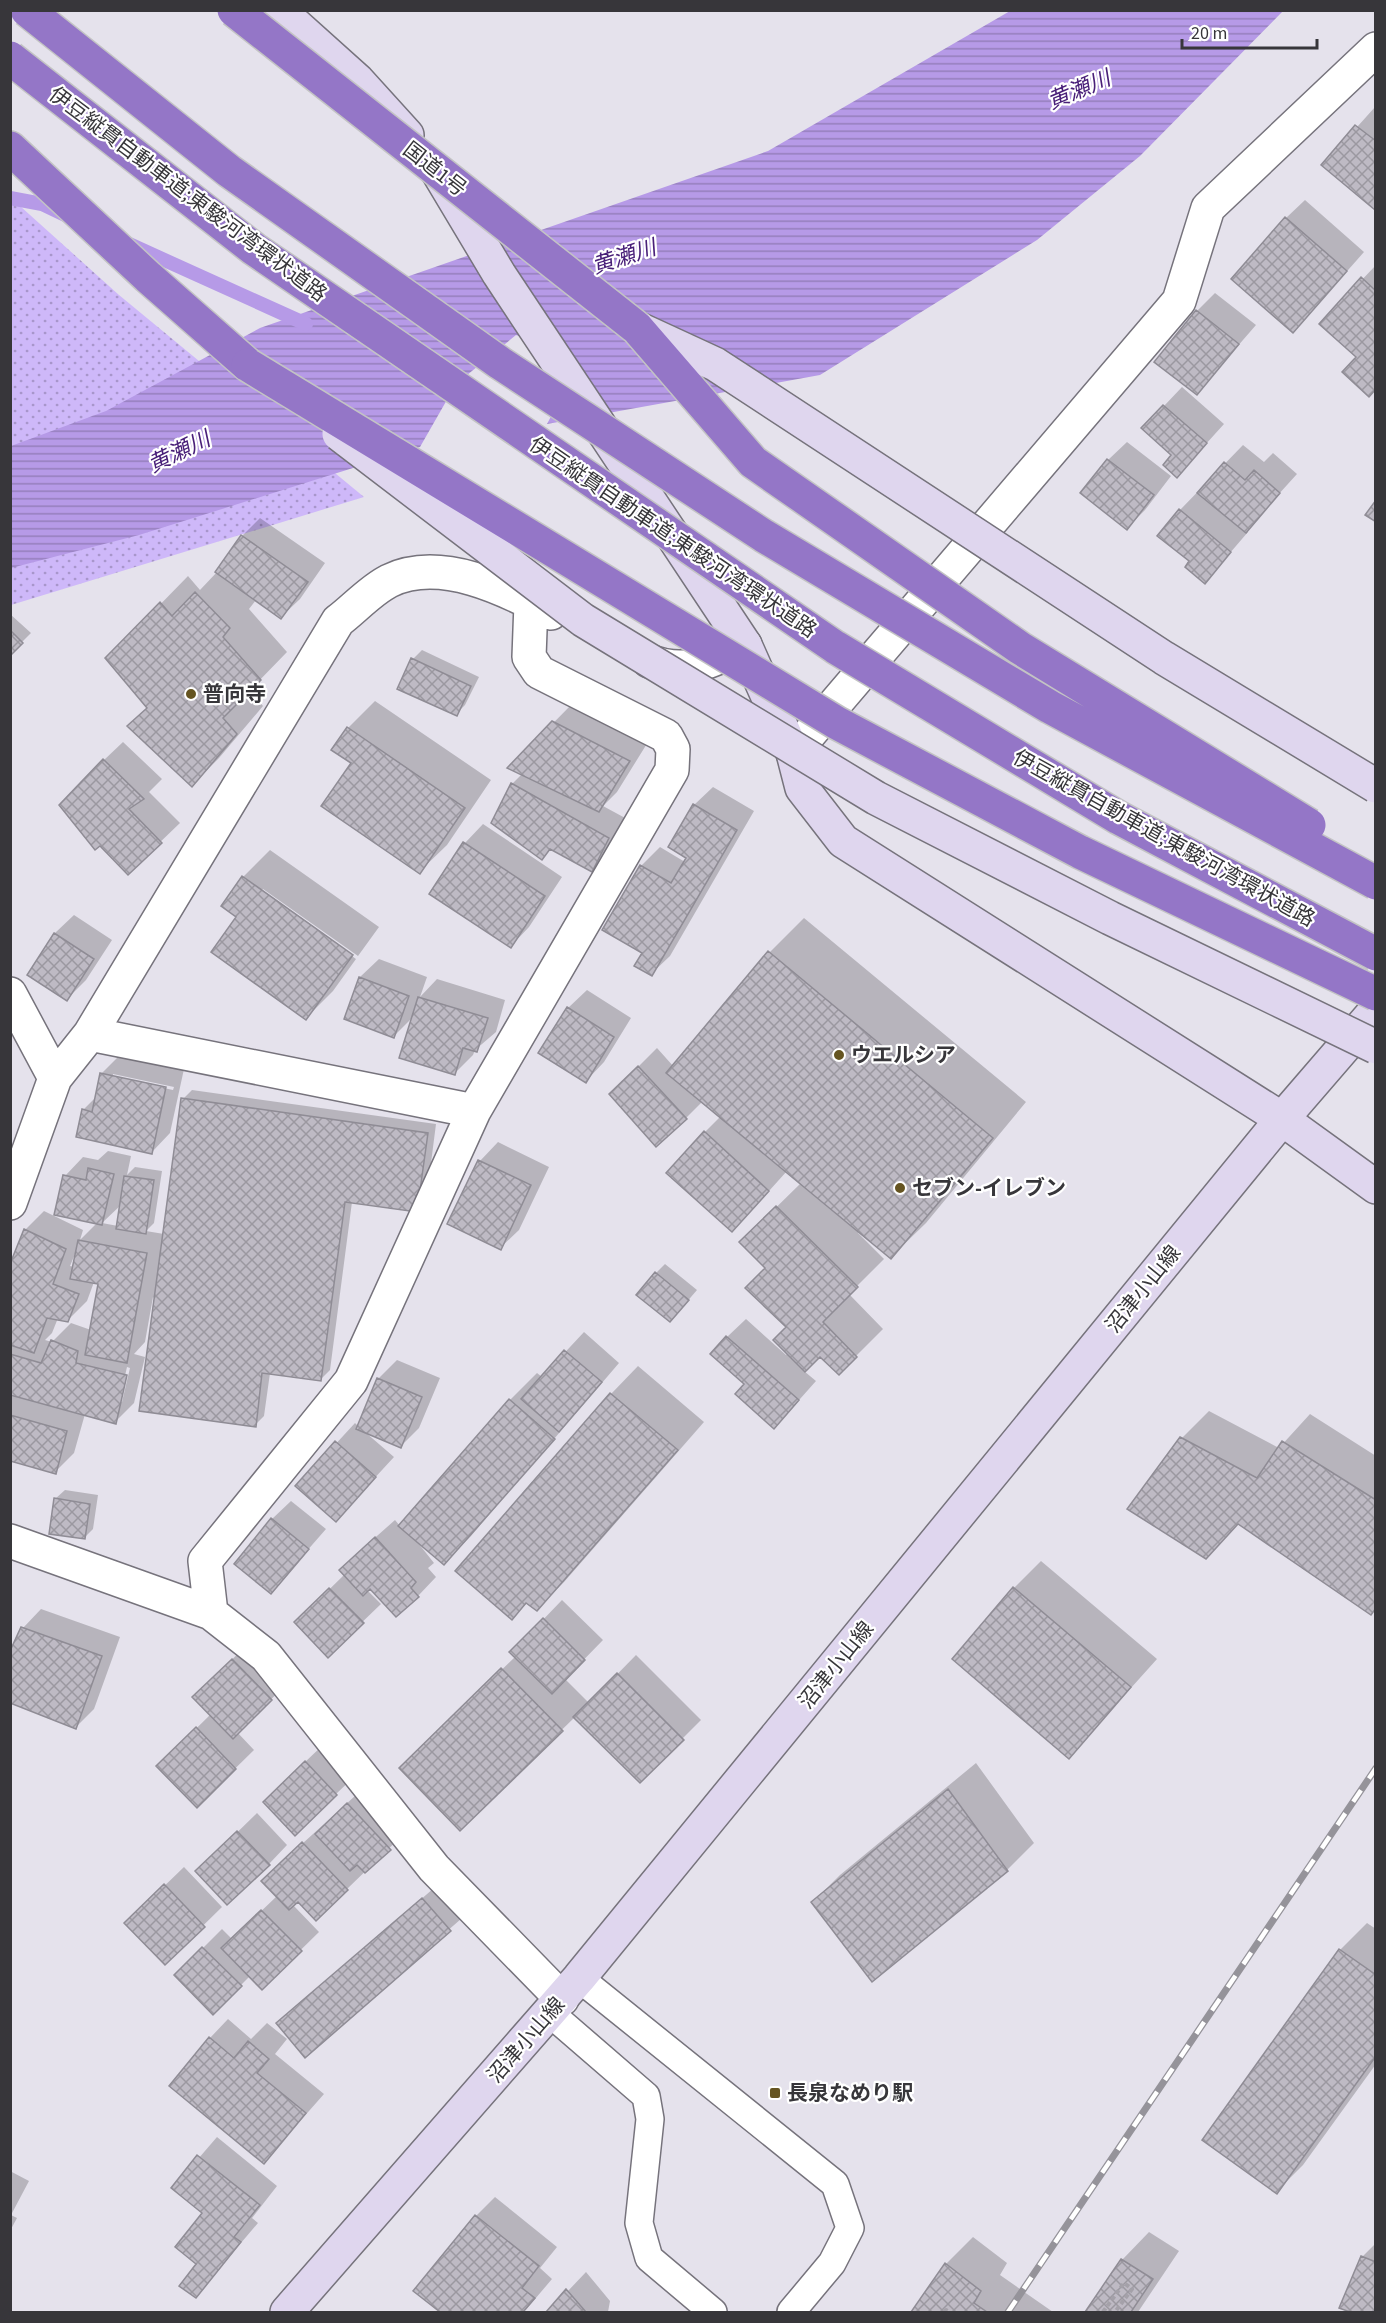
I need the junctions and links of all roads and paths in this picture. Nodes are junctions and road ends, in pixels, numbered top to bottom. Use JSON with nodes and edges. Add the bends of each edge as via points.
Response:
{"nodes":[{"id":1,"x":27,"y":10,"type":"edge"},
{"id":2,"x":234,"y":10,"type":"edge"},
{"id":3,"x":279,"y":10,"type":"edge"},
{"id":4,"x":1376,"y":49,"type":"edge"},
{"id":5,"x":10,"y":58,"type":"edge"},
{"id":6,"x":10,"y":148,"type":"edge"},
{"id":7,"x":637,"y":328,"type":"junction"},
{"id":8,"x":248,"y":365,"type":"junction"},
{"id":9,"x":531,"y":603,"type":"junction"},
{"id":10,"x":745,"y":645,"type":"junction"},
{"id":11,"x":793,"y":753,"type":"junction"},
{"id":12,"x":1376,"y":786,"type":"edge"},
{"id":13,"x":1376,"y":864,"type":"edge"},
{"id":14,"x":1376,"y":884,"type":"edge"},
{"id":15,"x":1376,"y":954,"type":"edge"},
{"id":16,"x":10,"y":994,"type":"edge"},
{"id":17,"x":1376,"y":994,"type":"edge"},
{"id":18,"x":1376,"y":1010,"type":"edge"},
{"id":19,"x":90,"y":1034,"type":"junction"},
{"id":20,"x":1376,"y":1047,"type":"edge"},
{"id":21,"x":55,"y":1078,"type":"junction"},
{"id":22,"x":474,"y":1111,"type":"junction"},
{"id":23,"x":1282,"y":1119,"type":"junction"},
{"id":24,"x":1376,"y":1187,"type":"edge"},
{"id":25,"x":10,"y":1203,"type":"edge"},
{"id":26,"x":10,"y":1541,"type":"edge"},
{"id":27,"x":211,"y":1612,"type":"junction"},
{"id":28,"x":564,"y":1997,"type":"junction"},
{"id":29,"x":287,"y":2313,"type":"edge"},
{"id":30,"x":714,"y":2313,"type":"edge"},
{"id":31,"x":791,"y":2313,"type":"edge"},
{"id":32,"x":944,"y":2313,"type":"edge"},
{"id":33,"x":950,"y":2313,"type":"edge"},
{"id":34,"x":1103,"y":2313,"type":"edge"},
{"id":35,"x":1115,"y":2313,"type":"edge"}],
"edges":[{"from":1,"to":14,"type":"highway","name":"伊豆縦貫自動車道;東駿河湾環状道路","bridge":true,"via":[[229,171],[500,363],[764,536],[1050,707]]},
{"from":2,"to":7,"type":"highway","name":"国道1号","bridge":true},
{"from":3,"to":10,"type":"street","bridge":true,"via":[[358,81],[432,162],[499,274]]},
{"from":4,"to":11,"type":"street","via":[[1208,208],[1179,301]]},
{"from":5,"to":15,"type":"highway","name":"伊豆縦貫自動車道;東駿河湾環状道路","bridge":true,"via":[[254,249],[835,647],[1119,818]]},
{"from":6,"to":8,"type":"highway","via":[[148,278]]},
{"from":7,"to":12,"type":"street","bridge":true,"via":[[715,364],[1164,658]]},
{"from":7,"to":13,"type":"highway","name":"国道1号","bridge":true,"via":[[753,462],[1020,648]]},
{"from":8,"to":17,"type":"highway","bridge":true,"via":[[837,723],[1080,852]]},
{"from":8,"to":20,"type":"street","bridge":true,"via":[[583,620],[876,798],[1110,918]]},
{"from":9,"to":10,"type":"street","via":[[621,651],[665,667],[695,667]]},
{"from":9,"to":19,"type":"street","via":[[483,583],[432,570],[389,581],[338,621]]},
{"from":9,"to":22,"type":"street","via":[[529,657],[539,672],[666,736],[673,749],[672,770]]},
{"from":10,"to":11,"type":"street"},
{"from":11,"to":23,"type":"street","via":[[802,788],[843,842]]},
{"from":16,"to":21,"type":"street"},
{"from":18,"to":23,"type":"street","name":"沼津小山線"},
{"from":19,"to":21,"type":"street"},
{"from":19,"to":22,"type":"street"},
{"from":21,"to":25,"type":"street"},
{"from":22,"to":27,"type":"street","via":[[351,1382],[205,1561]]},
{"from":23,"to":24,"type":"street"},
{"from":23,"to":28,"type":"street","name":"沼津小山線"},
{"from":26,"to":27,"type":"street"},
{"from":27,"to":28,"type":"street","via":[[266,1656],[434,1868]]},
{"from":28,"to":29,"type":"street","name":"沼津小山線"},
{"from":28,"to":30,"type":"lane","via":[[646,2096],[650,2119],[639,2223],[649,2258]]},
{"from":28,"to":31,"type":"lane","via":[[835,2184],[850,2228],[832,2263]]},
{"from":32,"to":33,"type":"path"},
{"from":34,"to":35,"type":"path","via":[[1124,2283],[1132,2289]]}]}
